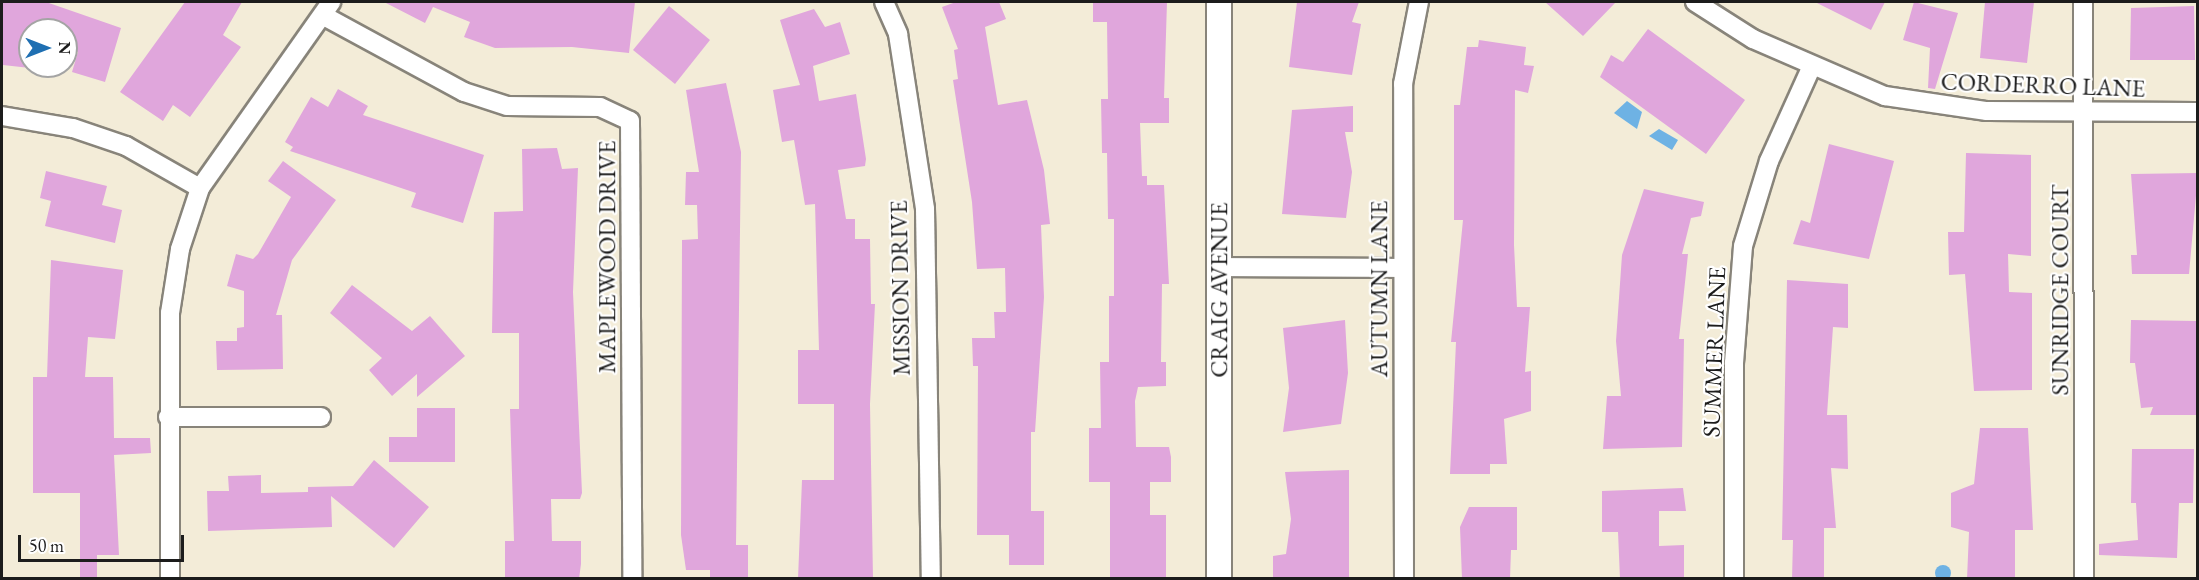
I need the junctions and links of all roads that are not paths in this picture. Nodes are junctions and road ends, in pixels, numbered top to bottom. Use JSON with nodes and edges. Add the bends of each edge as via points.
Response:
{"nodes":[{"id":1,"x":884,"y":2,"type":"edge"},
{"id":2,"x":1219,"y":2,"type":"edge"},
{"id":3,"x":1419,"y":2,"type":"edge"},
{"id":4,"x":1695,"y":2,"type":"edge"},
{"id":5,"x":2083,"y":2,"type":"edge"},
{"id":6,"x":327,"y":9,"type":"edge"},
{"id":7,"x":1811,"y":68,"type":"junction"},
{"id":8,"x":2198,"y":112,"type":"edge"},
{"id":9,"x":2083,"y":113,"type":"junction"},
{"id":10,"x":2,"y":116,"type":"edge"},
{"id":11,"x":200,"y":188,"type":"junction"},
{"id":12,"x":1219,"y":267,"type":"junction"},
{"id":13,"x":1402,"y":268,"type":"junction"},
{"id":14,"x":168,"y":417,"type":"junction"},
{"id":15,"x":321,"y":417,"type":"dead end"},
{"id":16,"x":170,"y":579,"type":"edge"},
{"id":17,"x":632,"y":579,"type":"edge"},
{"id":18,"x":931,"y":579,"type":"edge"},
{"id":19,"x":1219,"y":579,"type":"edge"},
{"id":20,"x":1404,"y":579,"type":"edge"},
{"id":21,"x":1734,"y":579,"type":"edge"},
{"id":22,"x":2084,"y":579,"type":"edge"}],
"edges":[{"from":1,"to":18,"type":"street","name":"MISSION DRIVE","via":[[898,34],[925,209]]},
{"from":2,"to":12,"type":"street","name":"CRAIG AVENUE"},
{"from":3,"to":13,"type":"street","name":"AUTUMN LANE","via":[[1403,84]]},
{"from":4,"to":7,"type":"street","name":"CORDERRO LANE"},
{"from":5,"to":9,"type":"street","name":"SUNRIDGE COURT"},
{"from":6,"to":11,"type":"street"},
{"from":6,"to":17,"type":"street","name":"MAPLEWOOD DRIVE","via":[[464,92],[507,106],[600,107],[630,121]]},
{"from":7,"to":9,"type":"street","name":"CORDERRO LANE","via":[[1885,96],[1936,107]]},
{"from":7,"to":21,"type":"street","name":"SUMMER LANE","via":[[1769,161],[1743,246],[1734,363]]},
{"from":8,"to":9,"type":"street","name":"CORDERRO LANE"},
{"from":9,"to":22,"type":"street","name":"SUNRIDGE COURT"},
{"from":10,"to":11,"type":"street","via":[[72,128],[126,146]]},
{"from":11,"to":14,"type":"street","via":[[180,249],[170,312]]},
{"from":12,"to":13,"type":"street"},
{"from":12,"to":19,"type":"street","name":"CRAIG AVENUE"},
{"from":13,"to":20,"type":"street","name":"AUTUMN LANE"},
{"from":14,"to":15,"type":"street"},
{"from":14,"to":16,"type":"street"}]}
